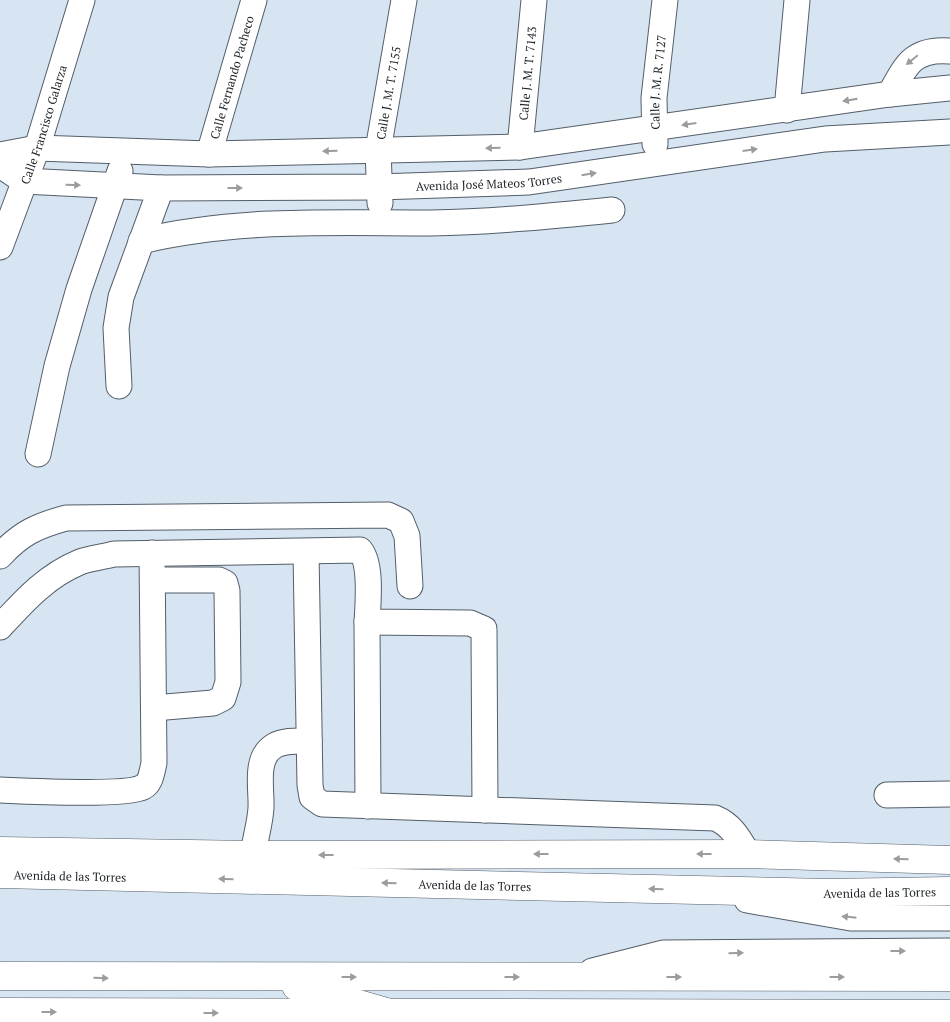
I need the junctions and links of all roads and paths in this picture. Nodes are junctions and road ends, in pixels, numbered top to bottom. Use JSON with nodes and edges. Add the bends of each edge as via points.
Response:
{"nodes":[{"id":1,"x":82,"y":0,"type":"edge"},
{"id":2,"x":254,"y":0,"type":"edge"},
{"id":3,"x":404,"y":0,"type":"edge"},
{"id":4,"x":534,"y":0,"type":"edge"},
{"id":5,"x":664,"y":0,"type":"edge"},
{"id":6,"x":798,"y":0,"type":"edge"},
{"id":7,"x":950,"y":51,"type":"edge"},
{"id":8,"x":950,"y":88,"type":"edge"},
{"id":9,"x":890,"y":94,"type":"junction"},
{"id":10,"x":787,"y":110,"type":"junction"},
{"id":11,"x":654,"y":129,"type":"junction"},
{"id":12,"x":950,"y":132,"type":"edge"},
{"id":13,"x":520,"y":147,"type":"junction"},
{"id":14,"x":37,"y":148,"type":"junction"},
{"id":15,"x":447,"y":149,"type":"junction"},
{"id":16,"x":378,"y":150,"type":"junction"},
{"id":17,"x":124,"y":151,"type":"junction"},
{"id":18,"x":209,"y":154,"type":"junction"},
{"id":19,"x":0,"y":155,"type":"edge"},
{"id":20,"x":656,"y":164,"type":"junction"},
{"id":21,"x":0,"y":165,"type":"edge"},
{"id":22,"x":544,"y":180,"type":"junction"},
{"id":23,"x":24,"y":181,"type":"junction"},
{"id":24,"x":491,"y":183,"type":"junction"},
{"id":25,"x":446,"y":184,"type":"junction"},
{"id":26,"x":116,"y":186,"type":"junction"},
{"id":27,"x":378,"y":186,"type":"junction"},
{"id":28,"x":161,"y":188,"type":"junction"},
{"id":29,"x":612,"y":210,"type":"dead end"},
{"id":30,"x":543,"y":217,"type":"junction"},
{"id":31,"x":492,"y":220,"type":"junction"},
{"id":32,"x":382,"y":222,"type":"junction"},
{"id":33,"x":141,"y":241,"type":"junction"},
{"id":34,"x":0,"y":247,"type":"edge"},
{"id":35,"x":119,"y":386,"type":"dead end"},
{"id":36,"x":38,"y":454,"type":"dead end"},
{"id":37,"x":306,"y":552,"type":"junction"},
{"id":38,"x":152,"y":553,"type":"junction"},
{"id":39,"x":0,"y":556,"type":"edge"},
{"id":40,"x":153,"y":580,"type":"junction"},
{"id":41,"x":410,"y":586,"type":"dead end"},
{"id":42,"x":367,"y":622,"type":"junction"},
{"id":43,"x":0,"y":627,"type":"edge"},
{"id":44,"x":154,"y":708,"type":"junction"},
{"id":45,"x":309,"y":740,"type":"junction"},
{"id":46,"x":0,"y":790,"type":"edge"},
{"id":47,"x":950,"y":794,"type":"edge"},
{"id":48,"x":888,"y":795,"type":"dead end"},
{"id":49,"x":368,"y":806,"type":"junction"},
{"id":50,"x":485,"y":810,"type":"junction"},
{"id":51,"x":0,"y":851,"type":"edge"},
{"id":52,"x":748,"y":854,"type":"junction"},
{"id":53,"x":252,"y":855,"type":"junction"},
{"id":54,"x":950,"y":860,"type":"edge"},
{"id":55,"x":0,"y":874,"type":"edge"},
{"id":56,"x":688,"y":890,"type":"junction"},
{"id":57,"x":950,"y":891,"type":"edge"},
{"id":58,"x":950,"y":918,"type":"edge"},
{"id":59,"x":950,"y":951,"type":"edge"},
{"id":60,"x":0,"y":976,"type":"edge"},
{"id":61,"x":567,"y":977,"type":"junction"},
{"id":62,"x":950,"y":977,"type":"edge"},
{"id":63,"x":266,"y":978,"type":"junction"},
{"id":64,"x":0,"y":1012,"type":"edge"},
{"id":65,"x":393,"y":1014,"type":"junction"},
{"id":66,"x":950,"y":1014,"type":"edge"},
{"id":67,"x":106,"y":1017,"type":"edge"}],
"edges":[{"from":1,"to":14,"type":"street","name":"Calle Francisco Galarza"},
{"from":2,"to":18,"type":"street","name":"Calle Fernando Pacheco"},
{"from":3,"to":16,"type":"street","name":"Calle J. M. T. 7155"},
{"from":4,"to":13,"type":"street","name":"Calle J. M. T. 7143"},
{"from":5,"to":11,"type":"street","name":"Calle J. M. R. 7127"},
{"from":6,"to":10,"type":"street"},
{"from":7,"to":9,"type":"street","one_way":true,"via":[[936,50],[916,56],[906,65]]},
{"from":8,"to":9,"type":"street"},
{"from":9,"to":10,"type":"street","one_way":true},
{"from":10,"to":11,"type":"street","one_way":true},
{"from":11,"to":13,"type":"street"},
{"from":11,"to":20,"type":"street","name":"Calle J. M. R. 7127"},
{"from":20,"to":12,"type":"street","name":"Avenida José Mateos Torres","one_way":true,"via":[[825,139]]},
{"from":13,"to":15,"type":"street","one_way":true},
{"from":14,"to":17,"type":"street"},
{"from":14,"to":19,"type":"street"},
{"from":14,"to":23,"type":"street","name":"Calle Francisco Galarza"},
{"from":15,"to":16,"type":"street"},
{"from":15,"to":25,"type":"street"},
{"from":16,"to":18,"type":"street","one_way":true},
{"from":16,"to":27,"type":"street","name":"Calle J. M. T. 7155"},
{"from":17,"to":18,"type":"street"},
{"from":17,"to":26,"type":"street"},
{"from":22,"to":20,"type":"street","name":"Avenida José Mateos Torres","one_way":true},
{"from":21,"to":23,"type":"street"},
{"from":22,"to":24,"type":"street","name":"Avenida José Mateos Torres"},
{"from":22,"to":30,"type":"street"},
{"from":23,"to":26,"type":"street","name":"Avenida José Mateos Torres","one_way":true},
{"from":23,"to":34,"type":"street","name":"Calle Francisco Galarza"},
{"from":24,"to":25,"type":"street","name":"Avenida José Mateos Torres"},
{"from":24,"to":31,"type":"street"},
{"from":25,"to":27,"type":"street","name":"Avenida José Mateos Torres"},
{"from":26,"to":28,"type":"street","name":"Avenida José Mateos Torres"},
{"from":26,"to":36,"type":"street","via":[[79,289],[57,366]]},
{"from":28,"to":27,"type":"street","name":"Avenida José Mateos Torres","one_way":true},
{"from":27,"to":32,"type":"street","name":"Calle J. M. T. 7155"},
{"from":28,"to":33,"type":"street"},
{"from":29,"to":30,"type":"street"},
{"from":30,"to":31,"type":"street"},
{"from":31,"to":32,"type":"street"},
{"from":32,"to":33,"type":"street","via":[[246,224],[168,234]]},
{"from":33,"to":35,"type":"street","via":[[121,297],[116,328]]},
{"from":37,"to":38,"type":"street"},
{"from":37,"to":42,"type":"street","via":[[360,550],[366,557]]},
{"from":37,"to":45,"type":"street"},
{"from":38,"to":40,"type":"street"},
{"from":38,"to":43,"type":"street","via":[[114,554],[74,565],[52,576]]},
{"from":39,"to":41,"type":"street","via":[[16,538],[42,524],[66,518],[388,515],[401,521],[408,536]]},
{"from":40,"to":44,"type":"street"},
{"from":40,"to":44,"type":"street","via":[[219,580],[228,592],[228,682],[222,698],[213,703]]},
{"from":42,"to":49,"type":"street"},
{"from":42,"to":50,"type":"street","via":[[470,622],[484,629]]},
{"from":44,"to":46,"type":"street","via":[[154,763],[150,780],[144,787],[123,792]]},
{"from":45,"to":49,"type":"street","via":[[312,797],[332,806]]},
{"from":45,"to":53,"type":"street","via":[[274,746],[265,755],[261,766],[261,808]]},
{"from":47,"to":48,"type":"street"},
{"from":49,"to":50,"type":"street"},
{"from":50,"to":52,"type":"street","via":[[715,818],[726,822]]},
{"from":51,"to":53,"type":"main road"},
{"from":52,"to":53,"type":"main road","one_way":true},
{"from":54,"to":52,"type":"main road","one_way":true},
{"from":56,"to":55,"type":"main road","name":"Avenida de las Torres","one_way":true},
{"from":56,"to":57,"type":"main road","name":"Avenida de las Torres"},
{"from":58,"to":56,"type":"street","one_way":true,"via":[[851,918]]},
{"from":61,"to":59,"type":"street","one_way":true,"via":[[663,954]]},
{"from":60,"to":63,"type":"main road","one_way":true},
{"from":61,"to":62,"type":"main road","one_way":true},
{"from":63,"to":61,"type":"main road","one_way":true},
{"from":63,"to":65,"type":"main road"},
{"from":64,"to":67,"type":"main road","one_way":true},
{"from":65,"to":66,"type":"main road"},
{"from":67,"to":65,"type":"main road","one_way":true}]}
